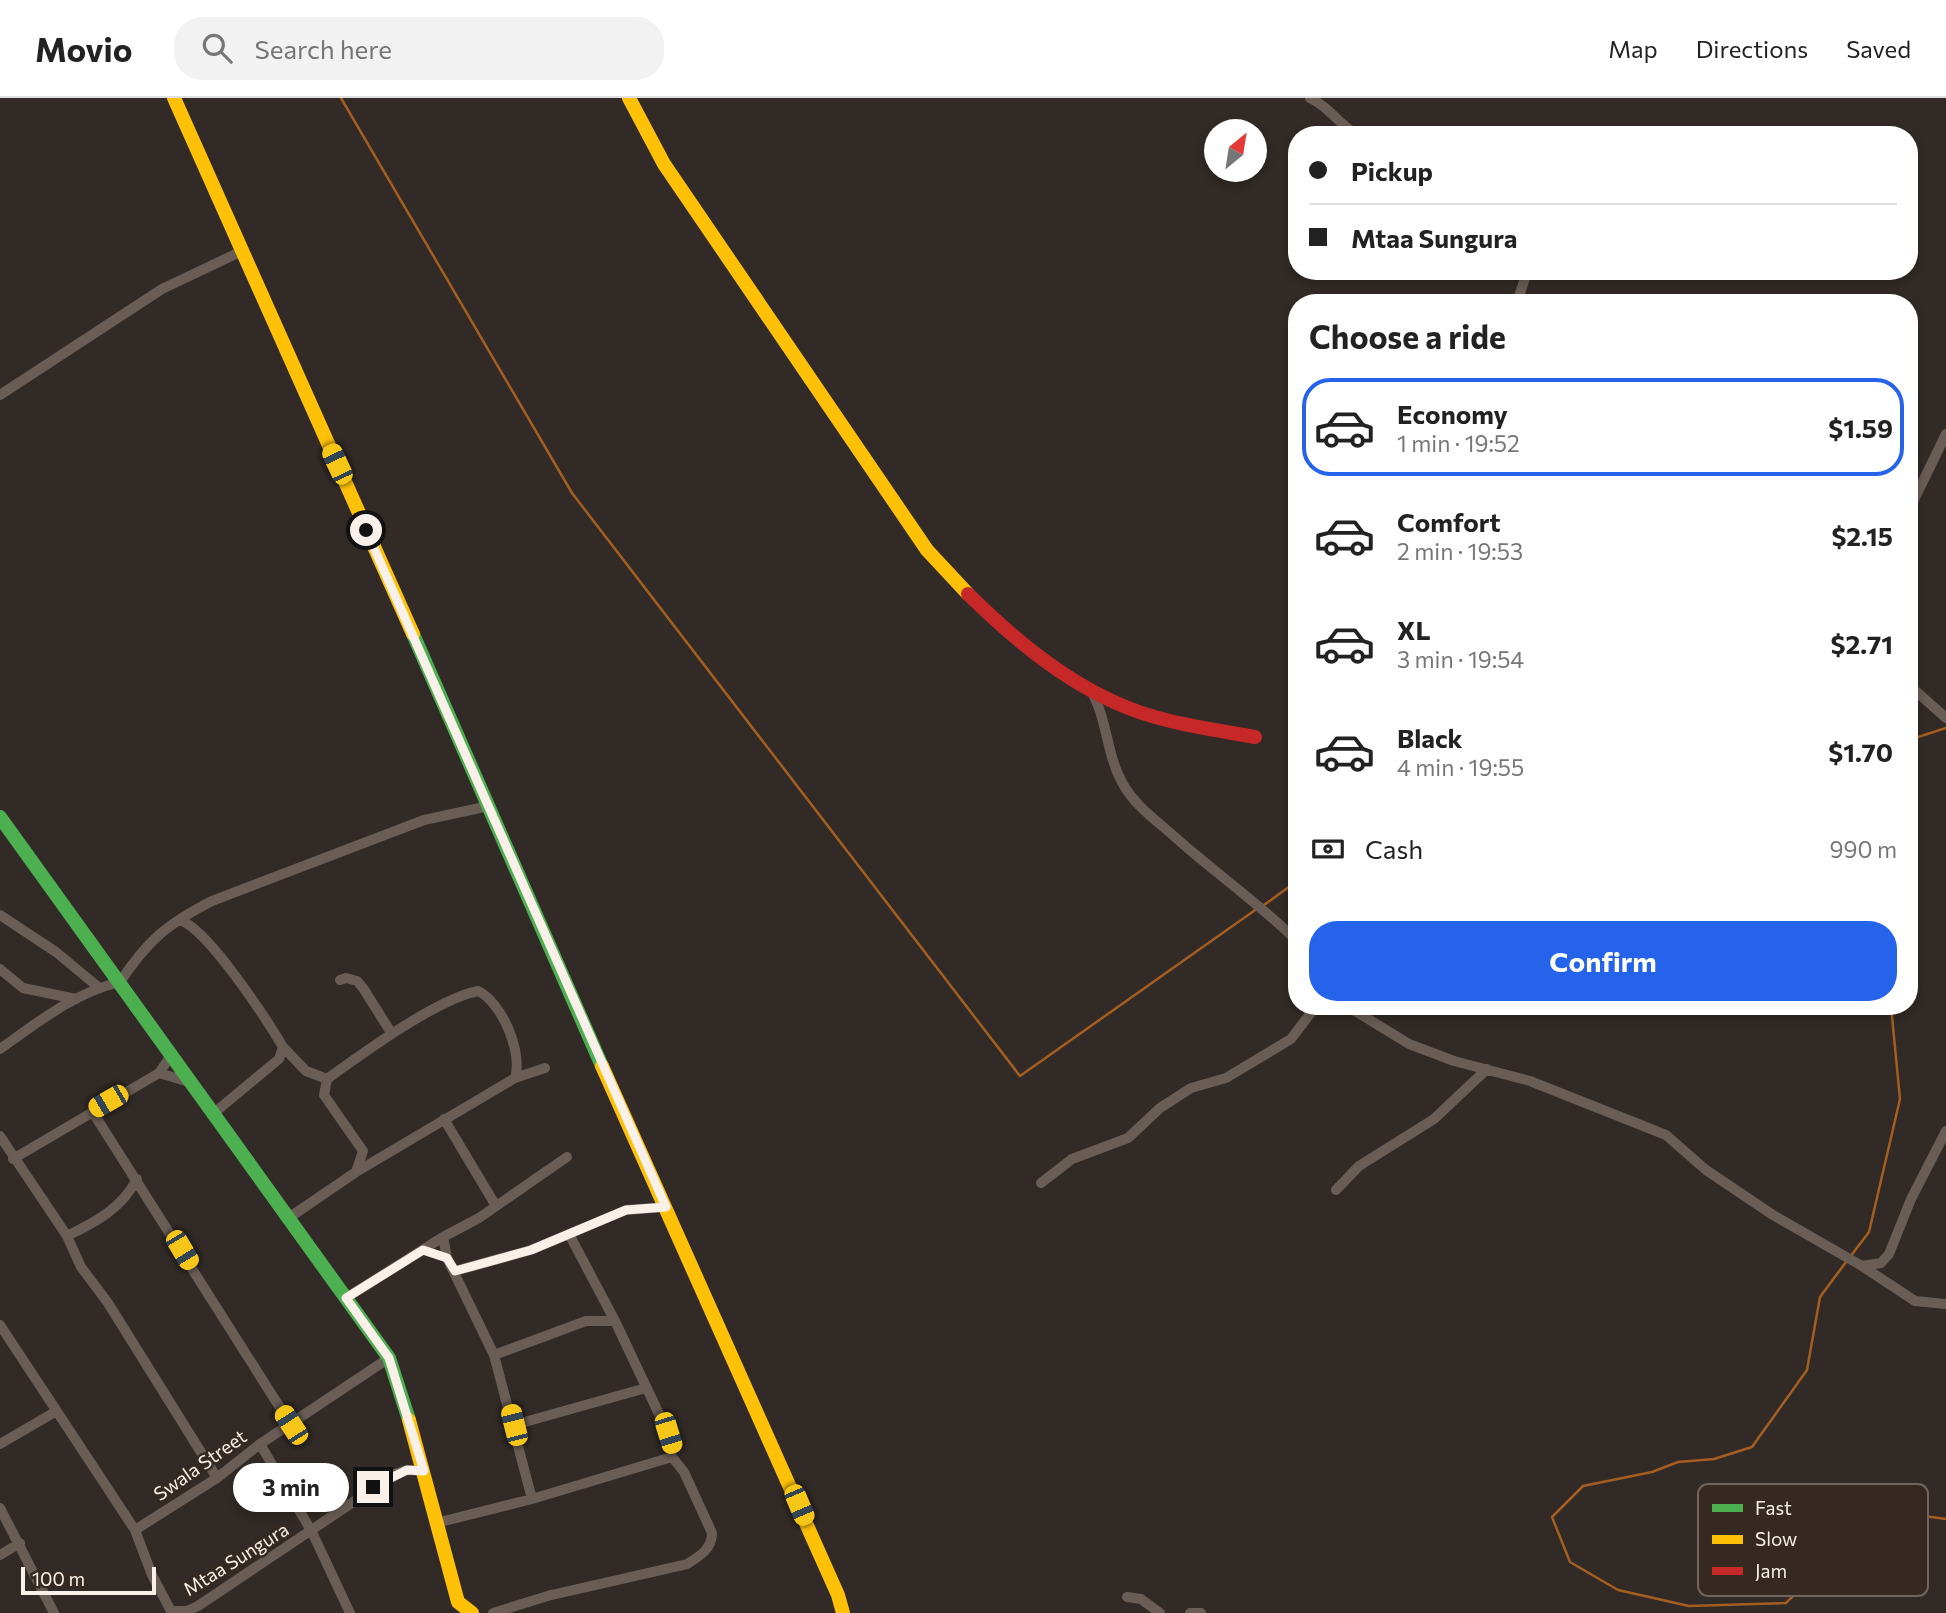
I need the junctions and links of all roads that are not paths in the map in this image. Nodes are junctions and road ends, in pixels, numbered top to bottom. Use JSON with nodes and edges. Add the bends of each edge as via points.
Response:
{"nodes":[{"id":1,"x":174,"y":98,"type":"edge"},
{"id":2,"x":629,"y":98,"type":"edge"},
{"id":3,"x":1310,"y":98,"type":"edge"},
{"id":4,"x":1342,"y":126,"type":"edge"},
{"id":5,"x":242,"y":251,"type":"junction"},
{"id":6,"x":0,"y":396,"type":"edge"},
{"id":7,"x":1946,"y":434,"type":"edge"},
{"id":8,"x":1918,"y":492,"type":"edge"},
{"id":9,"x":1089,"y":687,"type":"junction"},
{"id":10,"x":1918,"y":693,"type":"edge"},
{"id":11,"x":1946,"y":718,"type":"edge"},
{"id":12,"x":1255,"y":737,"type":"dead end"},
{"id":13,"x":489,"y":807,"type":"junction"},
{"id":14,"x":0,"y":817,"type":"edge"},
{"id":15,"x":0,"y":915,"type":"edge"},
{"id":16,"x":179,"y":920,"type":"junction"},
{"id":17,"x":1288,"y":932,"type":"edge"},
{"id":18,"x":107,"y":963,"type":"junction"},
{"id":19,"x":0,"y":970,"type":"edge"},
{"id":20,"x":340,"y":981,"type":"dead end"},
{"id":21,"x":120,"y":982,"type":"junction"},
{"id":22,"x":97,"y":987,"type":"junction"},
{"id":23,"x":76,"y":999,"type":"junction"},
{"id":24,"x":1309,"y":1015,"type":"edge"},
{"id":25,"x":1361,"y":1015,"type":"edge"},
{"id":26,"x":392,"y":1034,"type":"junction"},
{"id":27,"x":284,"y":1047,"type":"junction"},
{"id":28,"x":0,"y":1049,"type":"edge"},
{"id":29,"x":172,"y":1054,"type":"junction"},
{"id":30,"x":279,"y":1059,"type":"junction"},
{"id":31,"x":293,"y":1059,"type":"junction"},
{"id":32,"x":545,"y":1068,"type":"dead end"},
{"id":33,"x":1487,"y":1069,"type":"junction"},
{"id":34,"x":306,"y":1071,"type":"junction"},
{"id":35,"x":159,"y":1073,"type":"junction"},
{"id":36,"x":515,"y":1078,"type":"junction"},
{"id":37,"x":327,"y":1079,"type":"junction"},
{"id":38,"x":193,"y":1083,"type":"junction"},
{"id":39,"x":324,"y":1095,"type":"junction"},
{"id":40,"x":92,"y":1111,"type":"junction"},
{"id":41,"x":214,"y":1113,"type":"junction"},
{"id":42,"x":444,"y":1119,"type":"junction"},
{"id":43,"x":1946,"y":1131,"type":"edge"},
{"id":44,"x":0,"y":1136,"type":"edge"},
{"id":45,"x":567,"y":1157,"type":"dead end"},
{"id":46,"x":13,"y":1159,"type":"junction"},
{"id":47,"x":356,"y":1172,"type":"junction"},
{"id":48,"x":137,"y":1180,"type":"junction"},
{"id":49,"x":1041,"y":1183,"type":"dead end"},
{"id":50,"x":1336,"y":1190,"type":"dead end"},
{"id":51,"x":496,"y":1206,"type":"junction"},
{"id":52,"x":666,"y":1207,"type":"junction"},
{"id":53,"x":287,"y":1219,"type":"junction"},
{"id":54,"x":569,"y":1234,"type":"junction"},
{"id":55,"x":67,"y":1236,"type":"junction"},
{"id":56,"x":443,"y":1237,"type":"junction"},
{"id":57,"x":423,"y":1250,"type":"junction"},
{"id":58,"x":447,"y":1258,"type":"junction"},
{"id":59,"x":1862,"y":1266,"type":"junction"},
{"id":60,"x":455,"y":1271,"type":"junction"},
{"id":61,"x":346,"y":1298,"type":"junction"},
{"id":62,"x":1946,"y":1304,"type":"edge"},
{"id":63,"x":615,"y":1321,"type":"junction"},
{"id":64,"x":0,"y":1325,"type":"edge"},
{"id":65,"x":494,"y":1355,"type":"junction"},
{"id":66,"x":389,"y":1358,"type":"junction"},
{"id":67,"x":646,"y":1388,"type":"junction"},
{"id":68,"x":55,"y":1412,"type":"junction"},
{"id":69,"x":291,"y":1425,"type":"junction"},
{"id":70,"x":514,"y":1425,"type":"junction"},
{"id":71,"x":0,"y":1444,"type":"edge"},
{"id":72,"x":260,"y":1444,"type":"junction"},
{"id":73,"x":671,"y":1457,"type":"junction"},
{"id":74,"x":424,"y":1471,"type":"junction"},
{"id":75,"x":217,"y":1478,"type":"junction"},
{"id":76,"x":532,"y":1499,"type":"junction"},
{"id":77,"x":0,"y":1508,"type":"edge"},
{"id":78,"x":436,"y":1523,"type":"junction"},
{"id":79,"x":135,"y":1530,"type":"junction"},
{"id":80,"x":312,"y":1532,"type":"junction"},
{"id":81,"x":20,"y":1543,"type":"junction"},
{"id":82,"x":0,"y":1555,"type":"edge"},
{"id":83,"x":1127,"y":1597,"type":"dead end"},
{"id":84,"x":171,"y":1612,"type":"edge"},
{"id":85,"x":54,"y":1613,"type":"edge"},
{"id":86,"x":350,"y":1613,"type":"edge"},
{"id":87,"x":472,"y":1613,"type":"edge"},
{"id":88,"x":493,"y":1613,"type":"edge"},
{"id":89,"x":844,"y":1613,"type":"edge"},
{"id":90,"x":1160,"y":1613,"type":"edge"},
{"id":91,"x":1190,"y":1613,"type":"edge"},
{"id":92,"x":1201,"y":1613,"type":"edge"}],
"edges":[{"from":1,"to":5,"type":"street"},
{"from":2,"to":9,"type":"street","via":[[664,164],[927,550],[1031,649]]},
{"from":3,"to":4,"type":"street","via":[[1326,105]]},
{"from":5,"to":6,"type":"street","via":[[162,289]]},
{"from":5,"to":13,"type":"street"},
{"from":7,"to":8,"type":"street"},
{"from":9,"to":12,"type":"street","via":[[1158,718]]},
{"from":9,"to":17,"type":"street","via":[[1103,715],[1114,765],[1136,802]]},
{"from":10,"to":11,"type":"street"},
{"from":13,"to":16,"type":"street","via":[[424,820],[219,898]]},
{"from":13,"to":52,"type":"street"},
{"from":14,"to":18,"type":"street"},
{"from":15,"to":22,"type":"street"},
{"from":16,"to":21,"type":"street","via":[[144,947]]},
{"from":16,"to":27,"type":"street","via":[[189,922],[225,963]]},
{"from":18,"to":21,"type":"street"},
{"from":18,"to":22,"type":"street"},
{"from":19,"to":23,"type":"street","via":[[23,988]]},
{"from":20,"to":26,"type":"street","via":[[357,981]]},
{"from":21,"to":22,"type":"street"},
{"from":21,"to":29,"type":"street"},
{"from":22,"to":23,"type":"street"},
{"from":23,"to":28,"type":"street","via":[[36,1020]]},
{"from":24,"to":49,"type":"street","via":[[1291,1039],[1226,1078],[1191,1088],[1160,1108],[1128,1138],[1072,1159]]},
{"from":25,"to":33,"type":"street","via":[[1409,1044]]},
{"from":26,"to":36,"type":"street","via":[[478,990],[492,1002],[517,1047]]},
{"from":26,"to":37,"type":"street"},
{"from":27,"to":30,"type":"street"},
{"from":27,"to":31,"type":"street"},
{"from":29,"to":35,"type":"street"},
{"from":29,"to":38,"type":"street"},
{"from":30,"to":31,"type":"street"},
{"from":30,"to":41,"type":"street"},
{"from":31,"to":34,"type":"street"},
{"from":32,"to":36,"type":"street"},
{"from":33,"to":50,"type":"street","via":[[1428,1124],[1359,1166]]},
{"from":33,"to":59,"type":"street","via":[[1530,1081],[1666,1135],[1706,1170],[1773,1215]]},
{"from":34,"to":37,"type":"street"},
{"from":34,"to":39,"type":"street"},
{"from":35,"to":38,"type":"street"},
{"from":35,"to":40,"type":"street"},
{"from":36,"to":42,"type":"street"},
{"from":37,"to":39,"type":"street"},
{"from":38,"to":41,"type":"street"},
{"from":39,"to":47,"type":"street","via":[[363,1152]]},
{"from":40,"to":46,"type":"street"},
{"from":40,"to":48,"type":"street"},
{"from":41,"to":53,"type":"street"},
{"from":42,"to":47,"type":"street"},
{"from":42,"to":51,"type":"street"},
{"from":43,"to":59,"type":"street","via":[[1889,1254],[1881,1263]]},
{"from":44,"to":46,"type":"street"},
{"from":45,"to":51,"type":"street"},
{"from":46,"to":55,"type":"street"},
{"from":47,"to":53,"type":"street"},
{"from":48,"to":55,"type":"street","via":[[128,1197]]},
{"from":48,"to":69,"type":"street"},
{"from":51,"to":56,"type":"street"},
{"from":52,"to":54,"type":"street","via":[[626,1210]]},
{"from":52,"to":89,"type":"street"},
{"from":53,"to":61,"type":"street"},
{"from":54,"to":60,"type":"street"},
{"from":54,"to":63,"type":"street"},
{"from":55,"to":75,"type":"street","via":[[81,1267]]},
{"from":56,"to":57,"type":"street"},
{"from":56,"to":58,"type":"street"},
{"from":57,"to":58,"type":"street"},
{"from":57,"to":61,"type":"street"},
{"from":58,"to":60,"type":"street"},
{"from":59,"to":62,"type":"street","via":[[1915,1301]]},
{"from":60,"to":65,"type":"street"},
{"from":61,"to":66,"type":"street"},
{"from":63,"to":65,"type":"street","via":[[586,1321]]},
{"from":63,"to":67,"type":"street"},
{"from":64,"to":68,"type":"street","name":"Mtaa Sungura"},
{"from":65,"to":70,"type":"street"},
{"from":66,"to":69,"type":"street","name":"Swala Street"},
{"from":66,"to":74,"type":"street"},
{"from":67,"to":70,"type":"street"},
{"from":67,"to":73,"type":"street","via":[[668,1433]]},
{"from":68,"to":71,"type":"street"},
{"from":68,"to":79,"type":"street","name":"Mtaa Sungura"},
{"from":69,"to":72,"type":"street","name":"Swala Street"},
{"from":70,"to":76,"type":"street"},
{"from":72,"to":75,"type":"street","name":"Swala Street"},
{"from":72,"to":80,"type":"street"},
{"from":73,"to":76,"type":"street"},
{"from":73,"to":88,"type":"street","via":[[684,1472],[712,1533],[704,1553],[688,1564]]},
{"from":74,"to":78,"type":"street"},
{"from":74,"to":80,"type":"street","name":"Mtaa Sungura","via":[[395,1474]]},
{"from":75,"to":79,"type":"street","name":"Swala Street"},
{"from":76,"to":78,"type":"street"},
{"from":77,"to":81,"type":"street"},
{"from":78,"to":87,"type":"street","via":[[458,1602]]},
{"from":79,"to":84,"type":"street","name":"Mtaa Sungura"},
{"from":80,"to":84,"type":"street","name":"Mtaa Sungura","via":[[198,1606]]},
{"from":80,"to":86,"type":"street"},
{"from":81,"to":82,"type":"street"},
{"from":81,"to":85,"type":"street"},
{"from":83,"to":90,"type":"street","via":[[1141,1599]]},
{"from":91,"to":92,"type":"street"}]}
